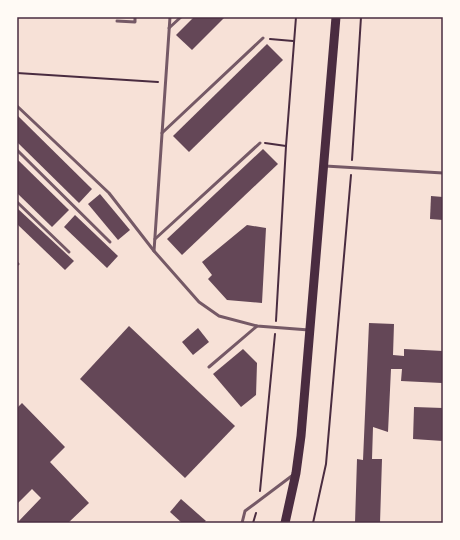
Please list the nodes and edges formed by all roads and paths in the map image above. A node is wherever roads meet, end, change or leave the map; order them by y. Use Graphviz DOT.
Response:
graph roads {
  1 [pos="135,17"];
  2 [pos="170,17"];
  3 [pos="181,17"];
  4 [pos="296,17"];
  5 [pos="336,17"];
  6 [pos="361,17"];
  7 [pos="117,20"];
  8 [pos="169,28"];
  9 [pos="263,38"];
  10 [pos="294,41"];
  11 [pos="17,73"];
  12 [pos="165,83"];
  13 [pos="17,106"];
  14 [pos="162,133"];
  15 [pos="260,142"];
  16 [pos="286,146"];
  17 [pos="17,150"];
  18 [pos="325,166"];
  19 [pos="352,168"];
  20 [pos="443,173"];
  21 [pos="17,202"];
  22 [pos="154,239"];
  23 [pos="110,242"];
  24 [pos="154,251"];
  25 [pos="69,252"];
  26 [pos="257,326"];
  27 [pos="276,328"];
  28 [pos="311,330"];
  29 [pos="209,367"];
  30 [pos="296,473"];
  31 [pos="259,501"];
  32 [pos="242,523"];
  33 [pos="253,523"];
  34 [pos="285,523"];
  35 [pos="313,523"];
  1 -- 7 [label="lane"];
  2 -- 8 [label="lane"];
  3 -- 8 [label="lane"];
  4 -- 10 [label="path"];
  5 -- 18 [label="main road"];
  6 -- 19 [label="path"];
  8 -- 12 [label="lane"];
  9 -- 10 [label="path"];
  9 -- 14 [label="lane"];
  10 -- 16 [label="path"];
  11 -- 12 [label="path"];
  12 -- 14 [label="lane"];
  13 -- 24 [label="lane"];
  14 -- 22 [label="lane"];
  15 -- 16 [label="path"];
  15 -- 22 [label="lane"];
  16 -- 27 [label="path"];
  17 -- 23 [label="lane"];
  18 -- 19 [label="lane"];
  18 -- 28 [label="main road"];
  19 -- 20 [label="lane"];
  19 -- 35 [label="path"];
  21 -- 25 [label="lane"];
  22 -- 24 [label="lane"];
  24 -- 26 [label="lane"];
  26 -- 27 [label="lane"];
  26 -- 29 [label="lane"];
  27 -- 28 [label="lane"];
  27 -- 31 [label="path"];
  28 -- 30 [label="main road"];
  30 -- 31 [label="lane"];
  30 -- 34 [label="main road"];
  31 -- 32 [label="lane"];
  31 -- 33 [label="path"];
}
